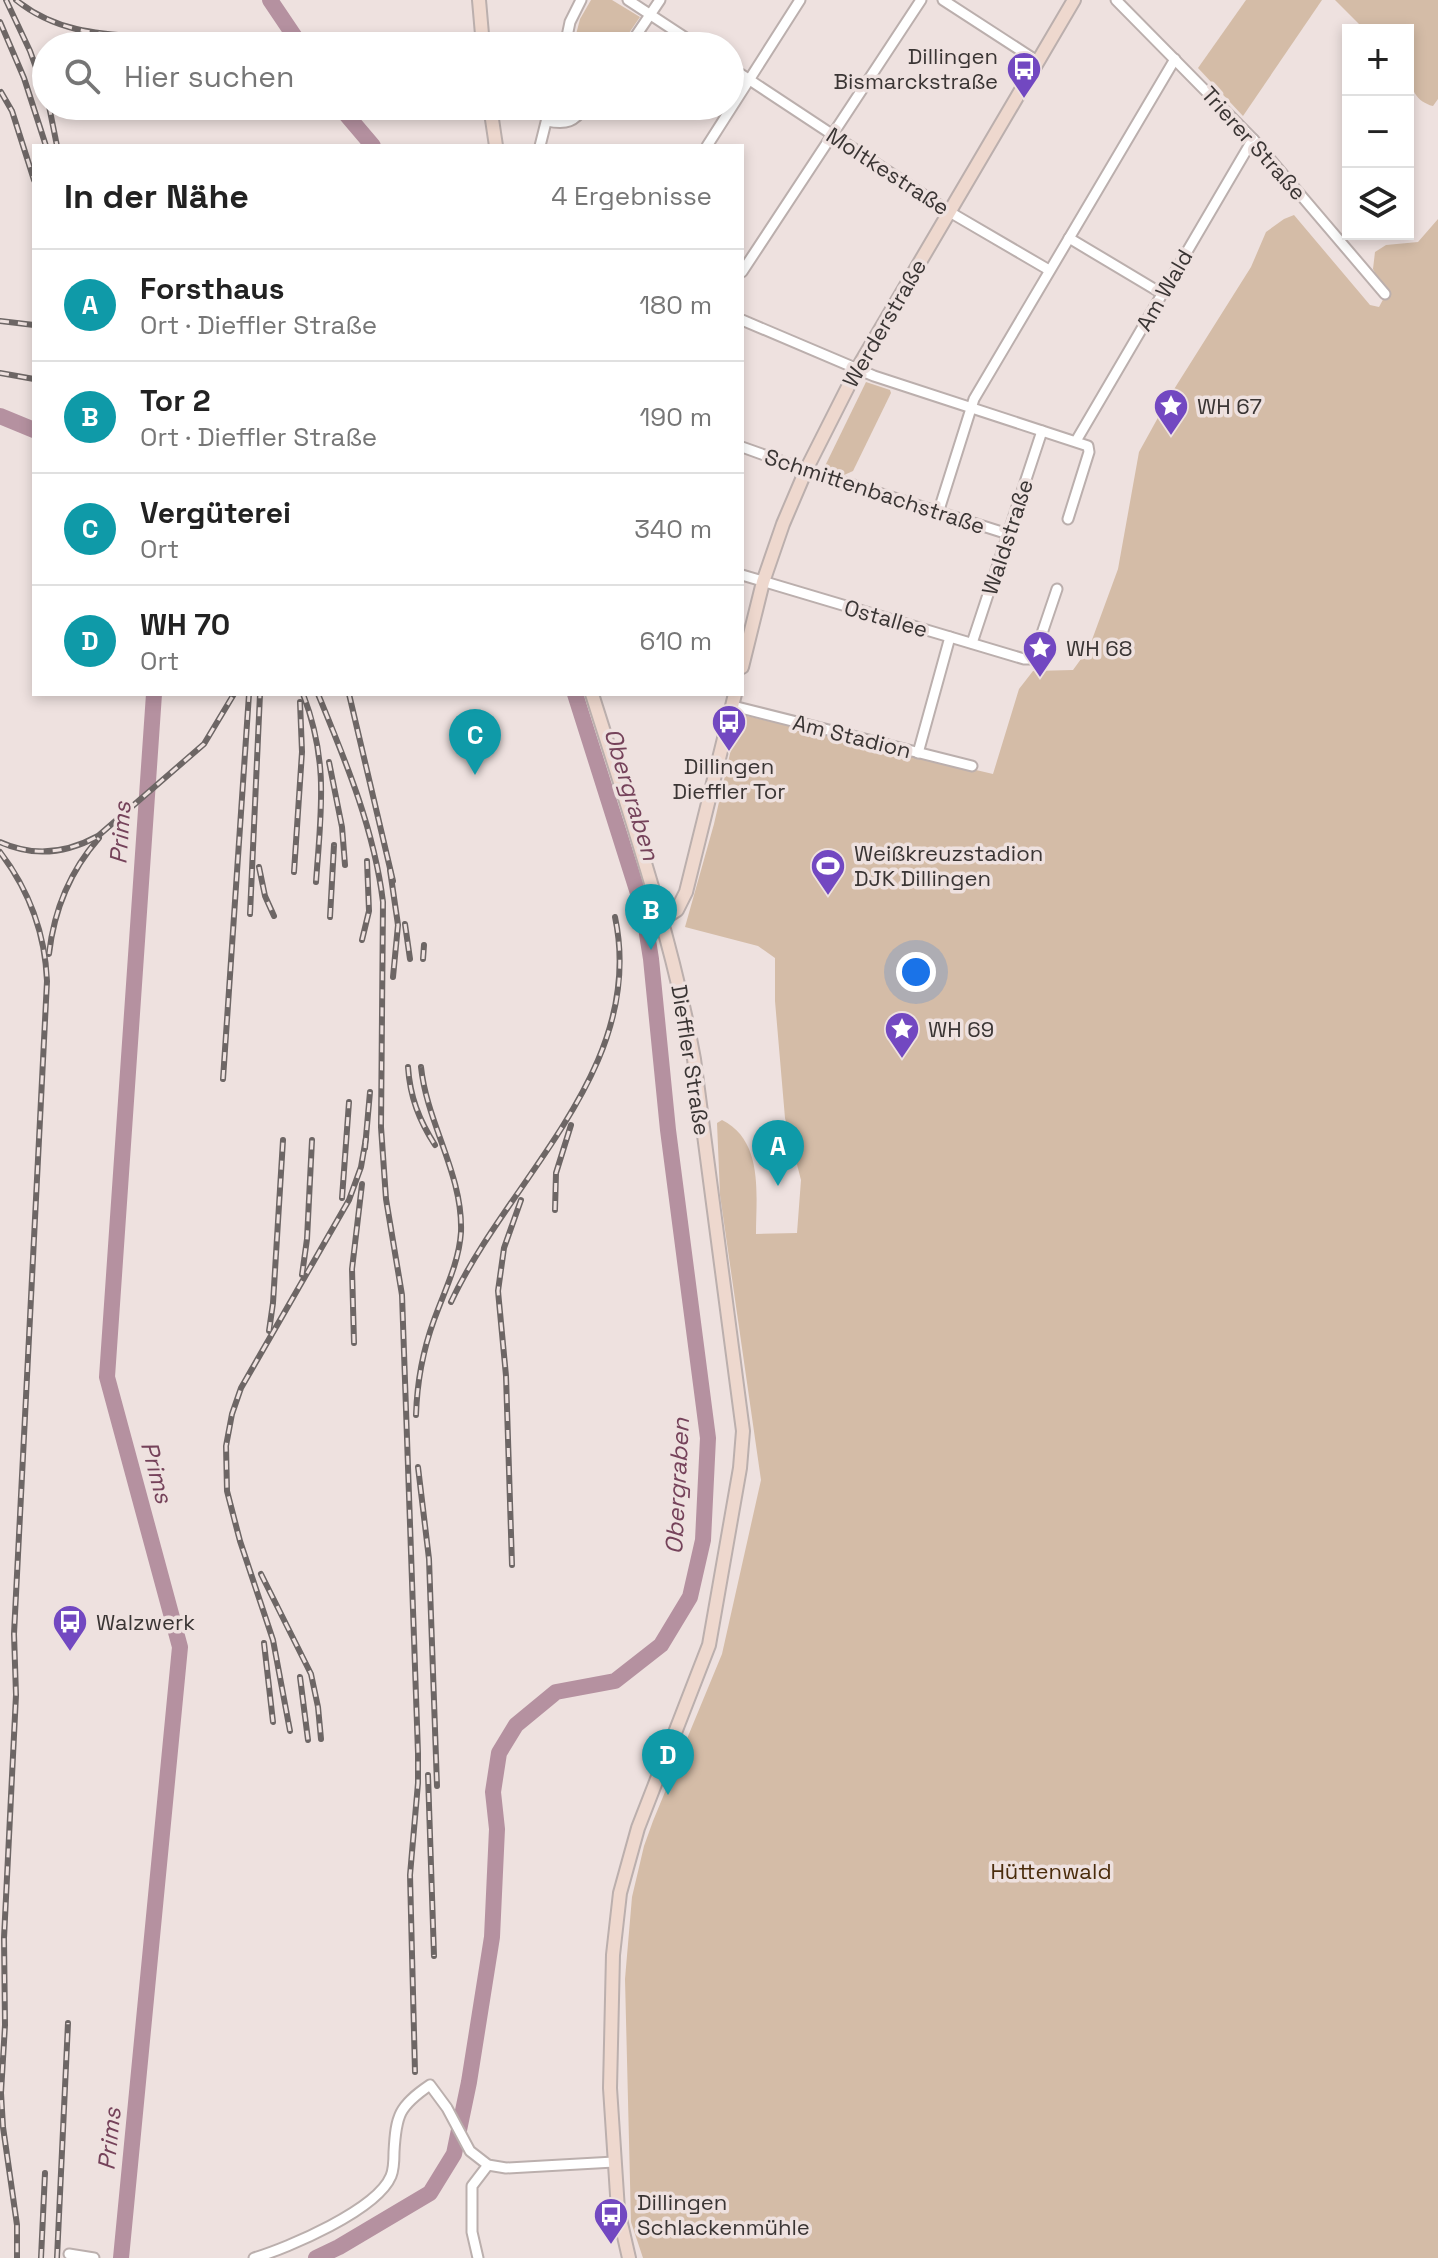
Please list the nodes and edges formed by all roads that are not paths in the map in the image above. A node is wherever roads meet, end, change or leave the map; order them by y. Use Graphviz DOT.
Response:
graph roads {
  1 [pos="479,0"];
  2 [pos="581,0"];
  3 [pos="628,0"];
  4 [pos="660,0"];
  5 [pos="800,0"];
  6 [pos="921,0"];
  7 [pos="943,0"];
  8 [pos="1074,0"];
  9 [pos="1116,0"];
  10 [pos="651,14"];
  11 [pos="482,32"];
  12 [pos="568,32"];
  13 [pos="639,32"];
  14 [pos="677,32"];
  15 [pos="1175,59"];
  16 [pos="1037,61"];
  17 [pos="744,76"];
  18 [pos="748,79"];
  19 [pos="744,86"];
  20 [pos="492,120"];
  21 [pos="573,120"];
  22 [pos="723,120"];
  23 [pos="547,121"];
  24 [pos="832,134"];
  25 [pos="1253,139"];
  26 [pos="496,144"];
  27 [pos="541,144"];
  28 [pos="708,144"];
  29 [pos="948,211"];
  30 [pos="1069,238"];
  31 [pos="744,269"];
  32 [pos="1049,270"];
  33 [pos="1161,293"];
  34 [pos="1385,294"];
  35 [pos="744,321"];
  36 [pos="857,369"];
  37 [pos="970,407"];
  38 [pos="1042,431"];
  39 [pos="1076,441"];
  40 [pos="744,448"];
  41 [pos="806,470"];
  42 [pos="938,513"];
  43 [pos="1068,519"];
  44 [pos="1008,534"];
  45 [pos="744,576"];
  46 [pos="763,582"];
  47 [pos="1057,589"];
  48 [pos="950,637"];
  49 [pos="972,643"];
  50 [pos="744,659"];
  51 [pos="593,696"];
  52 [pos="734,700"];
  53 [pos="918,753"];
  54 [pos="972,766"];
  55 [pos="687,883"];
  56 [pos="659,903"];
  57 [pos="663,919"];
  58 [pos="614,2162"];
  59 [pos="488,2165"];
  60 [pos="69,2254"];
  61 [pos="94,2258"];
  62 [pos="254,2258"];
  63 [pos="478,2258"];
  64 [pos="629,2258"];
  1 -- 11 [label="main road"];
  2 -- 12 [label="street"];
  3 -- 10 [label="street"];
  4 -- 10 [label="street"];
  5 -- 18 [label="street"];
  6 -- 24 [label="street"];
  7 -- 16 [label="street"];
  8 -- 16 [label="main road, Werderstraße"];
  9 -- 15 [label="street, Trierer Straße"];
  10 -- 13 [label="street"];
  10 -- 14 [label="street"];
  15 -- 25 [label="street, Trierer Straße"];
  15 -- 30 [label="street"];
  16 -- 29 [label="main road, Werderstraße"];
  17 -- 18 [label="street, Moltkestraße"];
  18 -- 19 [label="street"];
  18 -- 24 [label="street, Moltkestraße"];
  20 -- 26 [label="main road"];
  21 -- 23 [label="street"];
  22 -- 28 [label="street"];
  23 -- 27 [label="street"];
  24 -- 29 [label="street, Moltkestraße"];
  24 -- 31 [label="street"];
  25 -- 33 [label="street, Am Wald"];
  25 -- 34 [label="street, Trierer Straße"];
  29 -- 32 [label="street, Moltkestraße"];
  29 -- 36 [label="main road, Werderstraße"];
  30 -- 32 [label="street"];
  30 -- 33 [label="street"];
  32 -- 37 [label="street"];
  33 -- 39 [label="street, Am Wald"];
  35 -- 36 [label="street"];
  36 -- 37 [label="street"];
  36 -- 41 [label="main road, Werderstraße"];
  37 -- 38 [label="street"];
  37 -- 42 [label="street"];
  38 -- 39 [label="street"];
  38 -- 44 [label="street, Waldstraße"];
  39 -- 43 [label="street"];
  40 -- 41 [label="street, Schmittenbachstraße"];
  41 -- 42 [label="street, Schmittenbachstraße"];
  41 -- 46 [label="main road, Werderstraße"];
  42 -- 44 [label="street, Schmittenbachstraße"];
  44 -- 49 [label="street, Waldstraße"];
  45 -- 46 [label="street, Ostallee"];
  46 -- 48 [label="street, Ostallee"];
  46 -- 50 [label="main road, Werderstraße"];
  47 -- 49 [label="street, Ostallee"];
  48 -- 49 [label="street, Ostallee"];
  48 -- 53 [label="street"];
  51 -- 56 [label="main road, Dieffler Straße"];
  52 -- 53 [label="street, Am Stadion"];
  52 -- 55 [label="main road"];
  53 -- 54 [label="street, Am Stadion"];
  55 -- 56 [label="main road"];
  55 -- 57 [label="main road"];
  56 -- 57 [label="main road, Dieffler Straße"];
  57 -- 58 [label="main road, Dieffler Straße"];
  58 -- 59 [label="street"];
  58 -- 64 [label="main road, Dieffler Straße"];
  59 -- 62 [label="street"];
  59 -- 63 [label="street"];
  60 -- 61 [label="street"];
}
